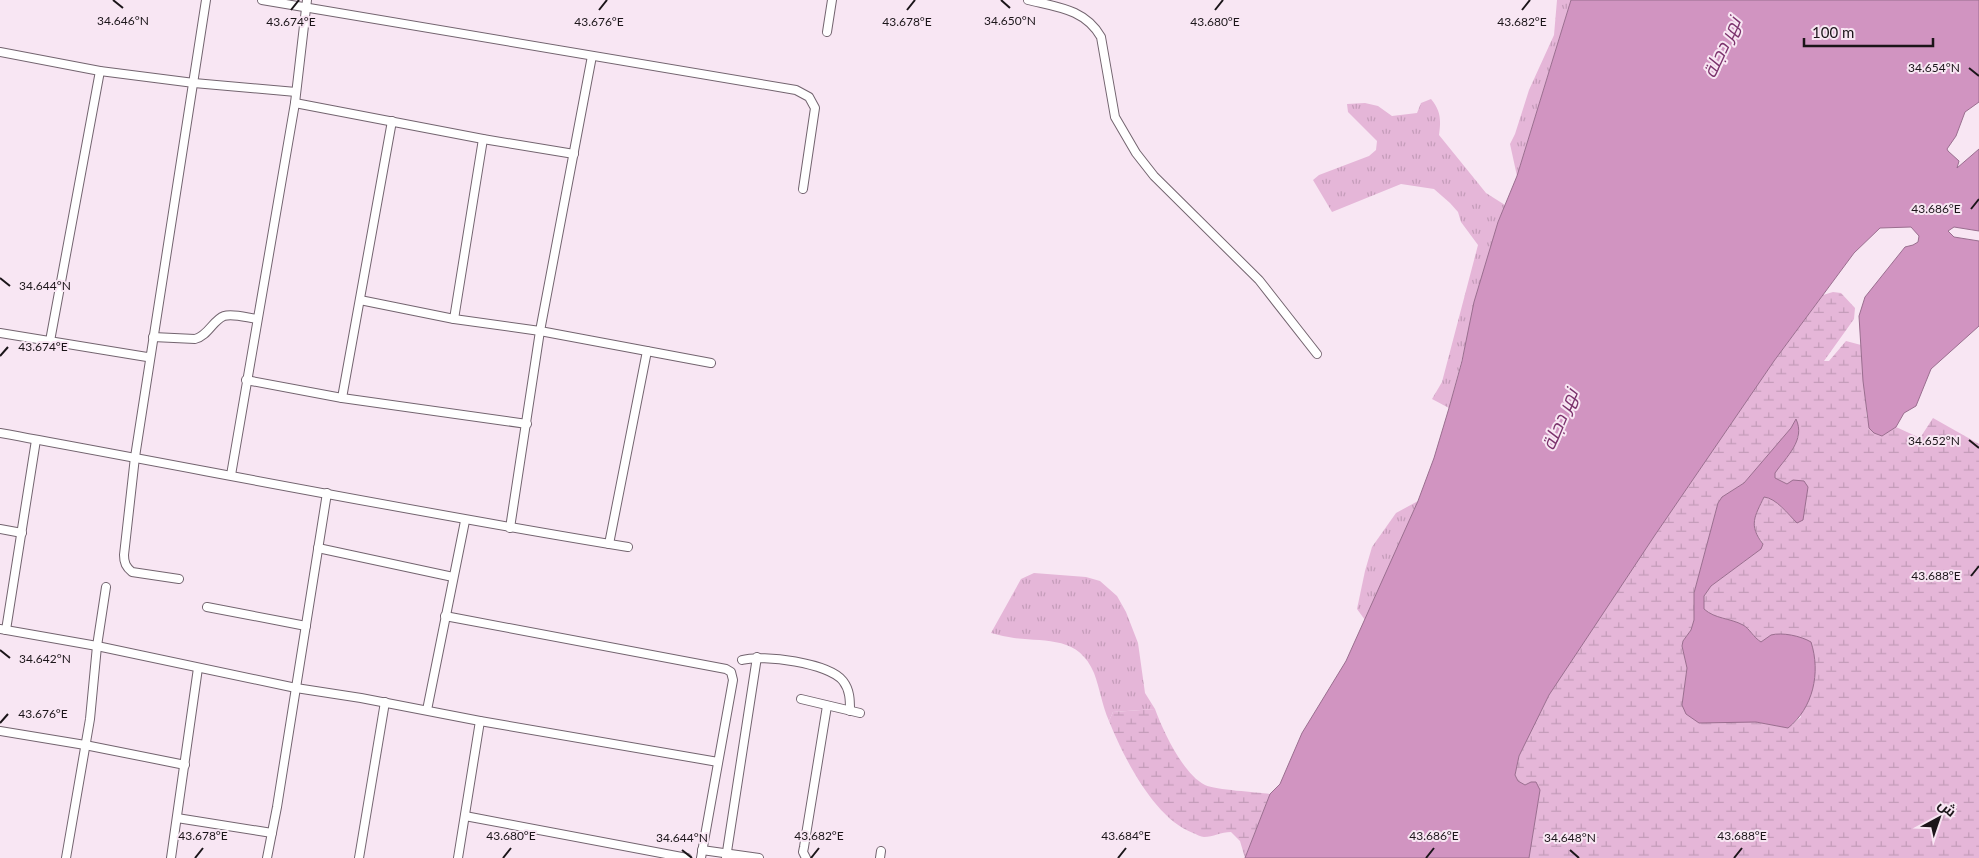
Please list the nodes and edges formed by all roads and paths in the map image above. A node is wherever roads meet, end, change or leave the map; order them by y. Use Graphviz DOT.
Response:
graph roads {
  1 [pos="206,0"];
  2 [pos="262,0"];
  3 [pos="832,0"];
  4 [pos="1028,0"];
  5 [pos="306,4"];
  6 [pos="827,32"];
  7 [pos="0,52"];
  8 [pos="592,56"];
  9 [pos="100,71"];
  10 [pos="194,83"];
  11 [pos="296,92"];
  12 [pos="295,103"];
  13 [pos="392,121"];
  14 [pos="483,139"];
  15 [pos="574,154"];
  16 [pos="803,189"];
  17 [pos="360,300"];
  18 [pos="257,319"];
  19 [pos="454,319"];
  20 [pos="540,331"];
  21 [pos="0,333"];
  22 [pos="153,337"];
  23 [pos="50,341"];
  24 [pos="648,351"];
  25 [pos="1317,354"];
  26 [pos="150,356"];
  27 [pos="711,363"];
  28 [pos="246,380"];
  29 [pos="342,398"];
  30 [pos="527,424"];
  31 [pos="0,434"];
  32 [pos="36,440"];
  33 [pos="135,457"];
  34 [pos="231,475"];
  35 [pos="327,493"];
  36 [pos="465,520"];
  37 [pos="510,528"];
  38 [pos="0,529"];
  39 [pos="22,533"];
  40 [pos="609,544"];
  41 [pos="628,547"];
  42 [pos="318,548"];
  43 [pos="453,577"];
  44 [pos="179,578"];
  45 [pos="106,587"];
  46 [pos="206,607"];
  47 [pos="445,616"];
  48 [pos="306,626"];
  49 [pos="3,629"];
  50 [pos="97,646"];
  51 [pos="757,657"];
  52 [pos="742,660"];
  53 [pos="198,668"];
  54 [pos="296,688"];
  55 [pos="801,699"];
  56 [pos="384,702"];
  57 [pos="827,706"];
  58 [pos="426,710"];
  59 [pos="850,711"];
  60 [pos="860,713"];
  61 [pos="480,721"];
  62 [pos="0,731"];
  63 [pos="85,745"];
  64 [pos="718,762"];
  65 [pos="185,766"];
  66 [pos="465,816"];
  67 [pos="177,818"];
  68 [pos="272,833"];
  69 [pos="702,854"];
  70 [pos="726,856"];
  71 [pos="66,858"];
  72 [pos="171,858"];
  73 [pos="267,858"];
  74 [pos="359,858"];
  75 [pos="458,858"];
  76 [pos="687,858"];
  77 [pos="759,858"];
  78 [pos="806,858"];
  1 -- 10 [label="street"];
  2 -- 5 [label="street"];
  3 -- 6 [label="street"];
  4 -- 25 [label="street"];
  5 -- 8 [label="street"];
  5 -- 11 [label="street"];
  7 -- 9 [label="street"];
  8 -- 15 [label="street"];
  8 -- 16 [label="street"];
  9 -- 10 [label="street"];
  9 -- 23 [label="street"];
  10 -- 11 [label="street"];
  10 -- 22 [label="street"];
  11 -- 12 [label="street"];
  12 -- 13 [label="street"];
  12 -- 18 [label="street"];
  13 -- 14 [label="street"];
  13 -- 17 [label="street"];
  14 -- 15 [label="street"];
  14 -- 19 [label="street"];
  15 -- 20 [label="street"];
  17 -- 19 [label="street"];
  17 -- 29 [label="street"];
  18 -- 22 [label="street"];
  18 -- 28 [label="street"];
  19 -- 20 [label="street"];
  20 -- 24 [label="street"];
  20 -- 30 [label="street"];
  21 -- 23 [label="street"];
  22 -- 26 [label="street"];
  23 -- 26 [label="street"];
  24 -- 27 [label="street"];
  24 -- 40 [label="street"];
  26 -- 33 [label="street"];
  28 -- 29 [label="street"];
  28 -- 34 [label="street"];
  29 -- 30 [label="street"];
  30 -- 37 [label="street"];
  31 -- 32 [label="street"];
  32 -- 33 [label="street"];
  32 -- 39 [label="street"];
  33 -- 34 [label="street"];
  33 -- 44 [label="street"];
  34 -- 35 [label="street"];
  35 -- 36 [label="street"];
  35 -- 42 [label="street"];
  36 -- 37 [label="street"];
  36 -- 43 [label="street"];
  37 -- 40 [label="street"];
  38 -- 39 [label="street"];
  39 -- 49 [label="street"];
  40 -- 41 [label="street"];
  42 -- 43 [label="street"];
  42 -- 48 [label="street"];
  43 -- 47 [label="street"];
  45 -- 50 [label="street"];
  46 -- 48 [label="street"];
  47 -- 58 [label="street"];
  47 -- 64 [label="street"];
  48 -- 54 [label="street"];
  49 -- 50 [label="street"];
  50 -- 53 [label="street"];
  50 -- 63 [label="street"];
  51 -- 52 [label="street"];
  51 -- 59 [label="street"];
  51 -- 70 [label="street"];
  53 -- 54 [label="street"];
  53 -- 65 [label="street"];
  54 -- 56 [label="street"];
  54 -- 68 [label="street"];
  55 -- 57 [label="street"];
  56 -- 58 [label="street"];
  56 -- 74 [label="street"];
  57 -- 59 [label="street"];
  57 -- 78 [label="street"];
  58 -- 61 [label="street"];
  59 -- 60 [label="street"];
  61 -- 64 [label="street"];
  61 -- 66 [label="street"];
  62 -- 63 [label="street"];
  63 -- 65 [label="street"];
  63 -- 71 [label="street"];
  64 -- 69 [label="street"];
  65 -- 67 [label="street"];
  66 -- 75 [label="street"];
  66 -- 76 [label="street"];
  67 -- 68 [label="street"];
  67 -- 72 [label="street"];
  68 -- 73 [label="street"];
  69 -- 70 [label="street"];
  70 -- 77 [label="street"];
}
